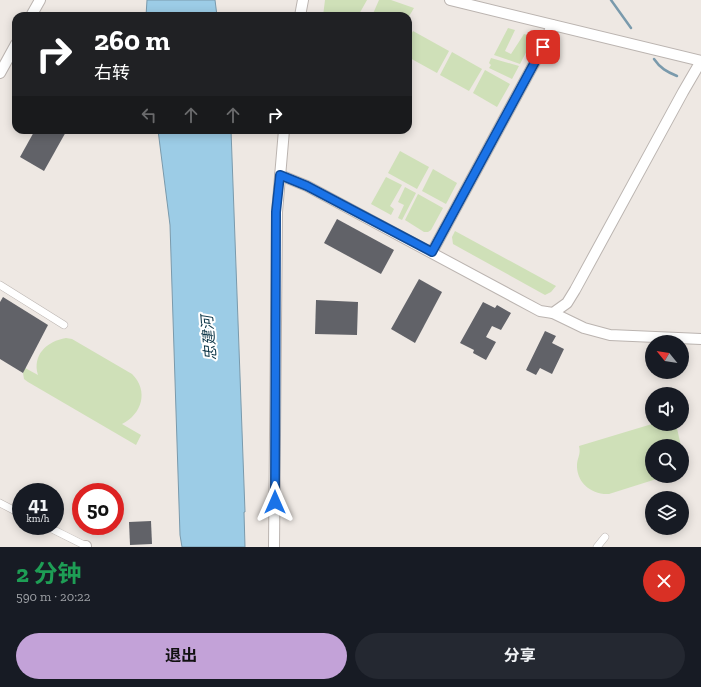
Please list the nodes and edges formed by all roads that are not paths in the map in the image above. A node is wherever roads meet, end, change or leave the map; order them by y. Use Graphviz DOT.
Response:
graph roads {
  1 [pos="40,0"];
  2 [pos="303,0"];
  3 [pos="450,0"];
  4 [pos="33,12"];
  5 [pos="301,12"];
  6 [pos="552,25"];
  7 [pos="12,51"];
  8 [pos="701,61"];
  9 [pos="0,73"];
  10 [pos="284,134"];
  11 [pos="280,175"];
  12 [pos="432,252"];
  13 [pos="0,285"];
  14 [pos="553,313"];
  15 [pos="64,325"];
  16 [pos="701,339"];
  17 [pos="0,503"];
  18 [pos="12,509"];
  19 [pos="63,535"];
  20 [pos="606,537"];
  21 [pos="85,547"];
  22 [pos="274,547"];
  23 [pos="597,547"];
  1 -- 4 [label="street"];
  2 -- 5 [label="street"];
  3 -- 6 [label="street"];
  6 -- 8 [label="street"];
  6 -- 12 [label="street"];
  7 -- 9 [label="street"];
  8 -- 14 [label="street"];
  10 -- 11 [label="street"];
  11 -- 12 [label="street"];
  11 -- 22 [label="street"];
  12 -- 14 [label="street"];
  13 -- 15 [label="street"];
  14 -- 16 [label="street"];
  17 -- 18 [label="street"];
  19 -- 21 [label="street"];
  20 -- 23 [label="street"];
}
